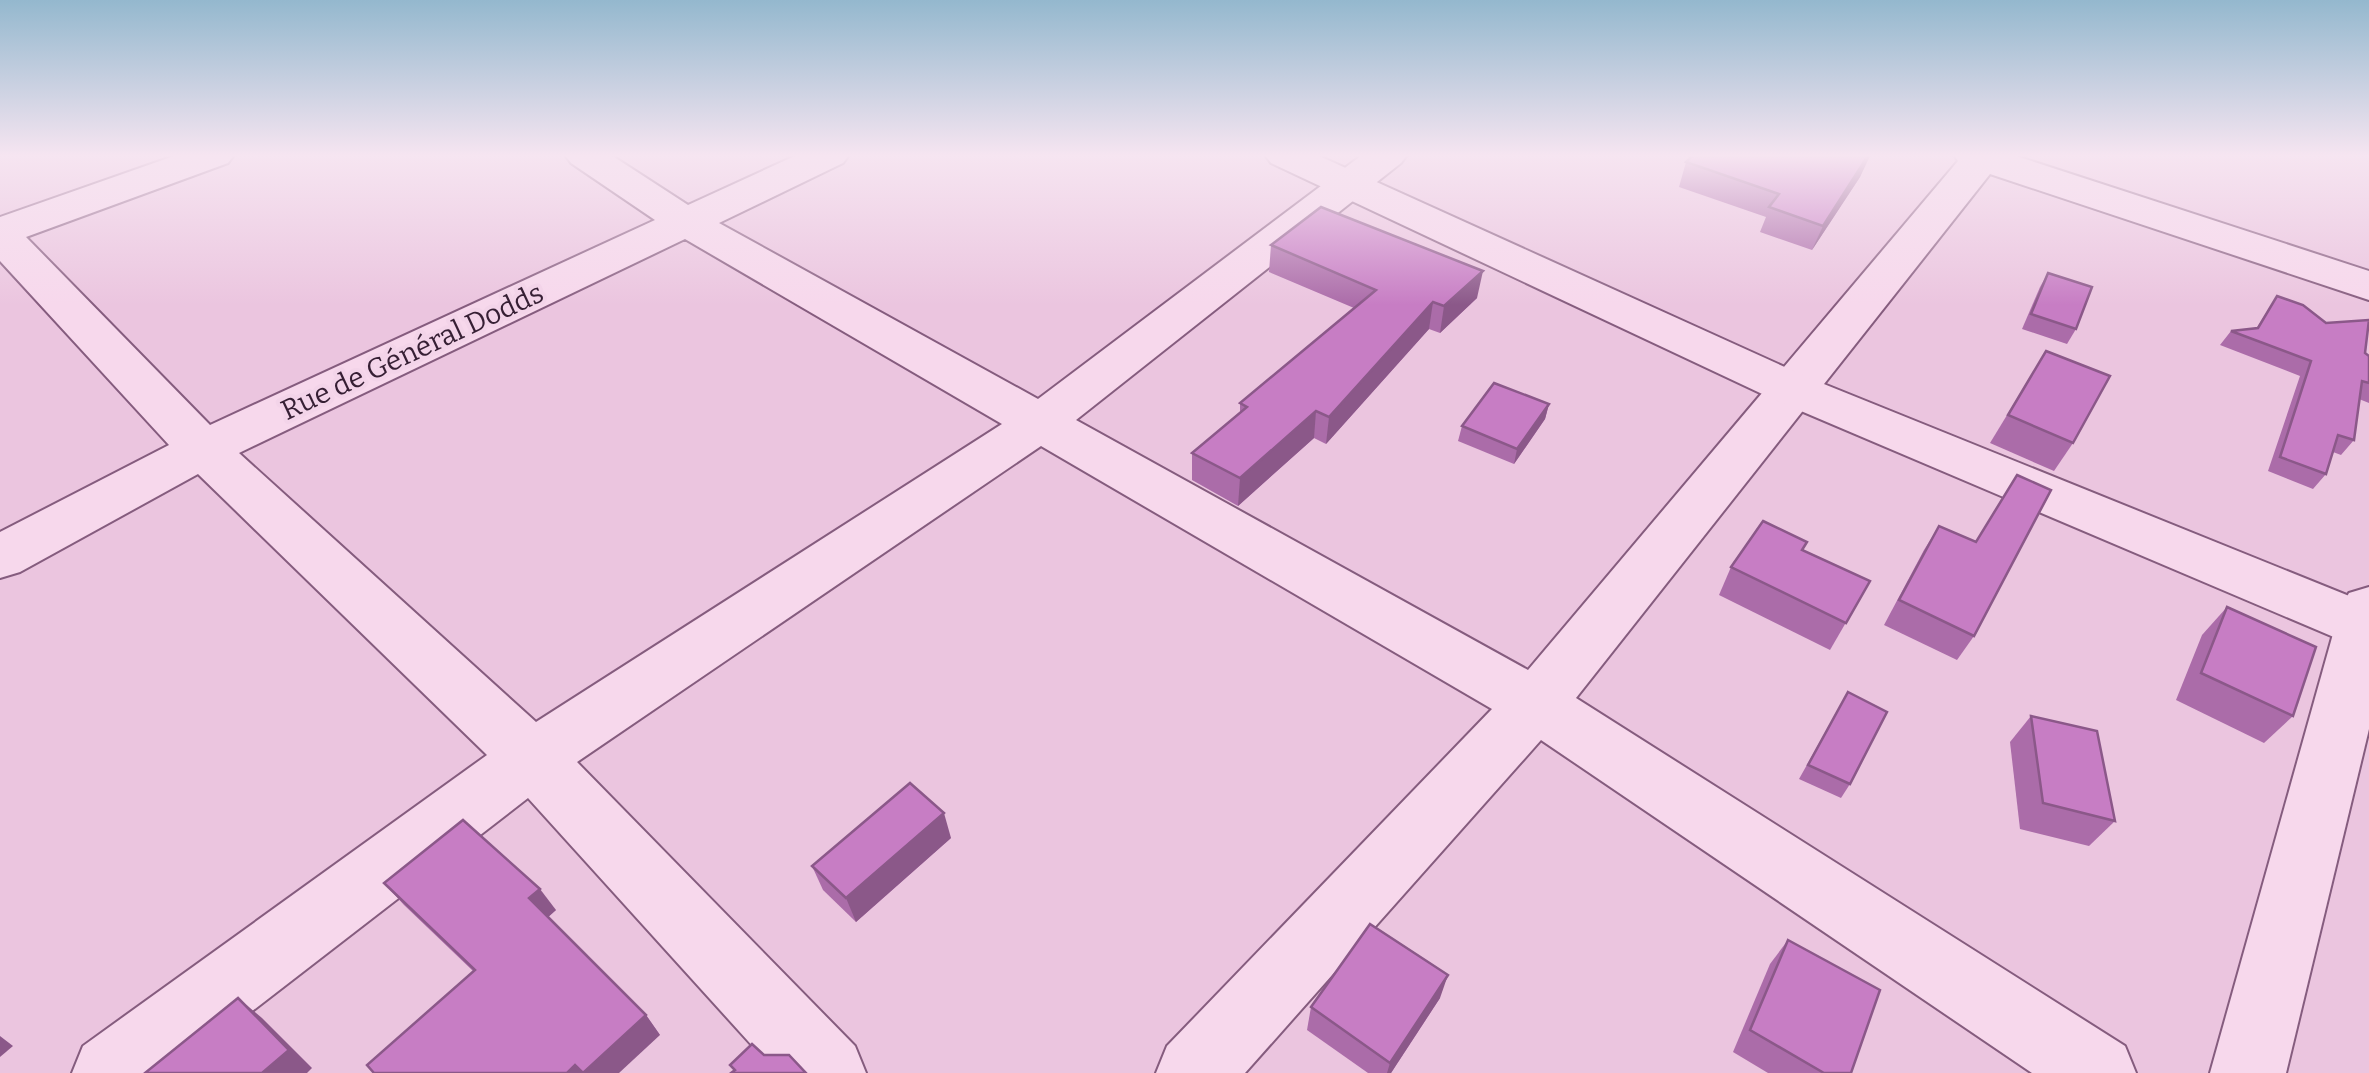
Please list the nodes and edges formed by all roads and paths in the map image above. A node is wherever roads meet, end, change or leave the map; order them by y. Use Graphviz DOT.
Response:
graph roads {
  1 [pos="77,205"];
  2 [pos="661,205"];
  3 [pos="722,205"];
  4 [pos="1320,205"];
  5 [pos="1439,205"];
  6 [pos="1940,205"];
  7 [pos="2129,205"];
  8 [pos="686,222"];
  9 [pos="0,234"];
  10 [pos="2369,286"];
  11 [pos="1792,388"];
  12 [pos="1040,423"];
  13 [pos="204,449"];
  14 [pos="0,558"];
  15 [pos="2367,621"];
  16 [pos="1536,704"];
  17 [pos="532,758"];
  18 [pos="110,1073"];
  19 [pos="828,1073"];
  20 [pos="1194,1073"];
  21 [pos="2098,1073"];
  22 [pos="2248,1073"];
  1 -- 9 [label="street"];
  2 -- 8 [label="street"];
  3 -- 8 [label="street, Rue de Général Dodds"];
  4 -- 12 [label="street"];
  5 -- 11 [label="street"];
  6 -- 11 [label="street"];
  7 -- 10 [label="street"];
  8 -- 12 [label="street"];
  8 -- 13 [label="street, Rue de Général Dodds"];
  9 -- 13 [label="street"];
  11 -- 15 [label="street"];
  11 -- 16 [label="street"];
  12 -- 16 [label="street"];
  12 -- 17 [label="street"];
  13 -- 14 [label="street, Rue de Général Dodds"];
  13 -- 17 [label="street"];
  15 -- 22 [label="street"];
  16 -- 20 [label="street"];
  16 -- 21 [label="street"];
  17 -- 18 [label="street"];
  17 -- 19 [label="street"];
}
